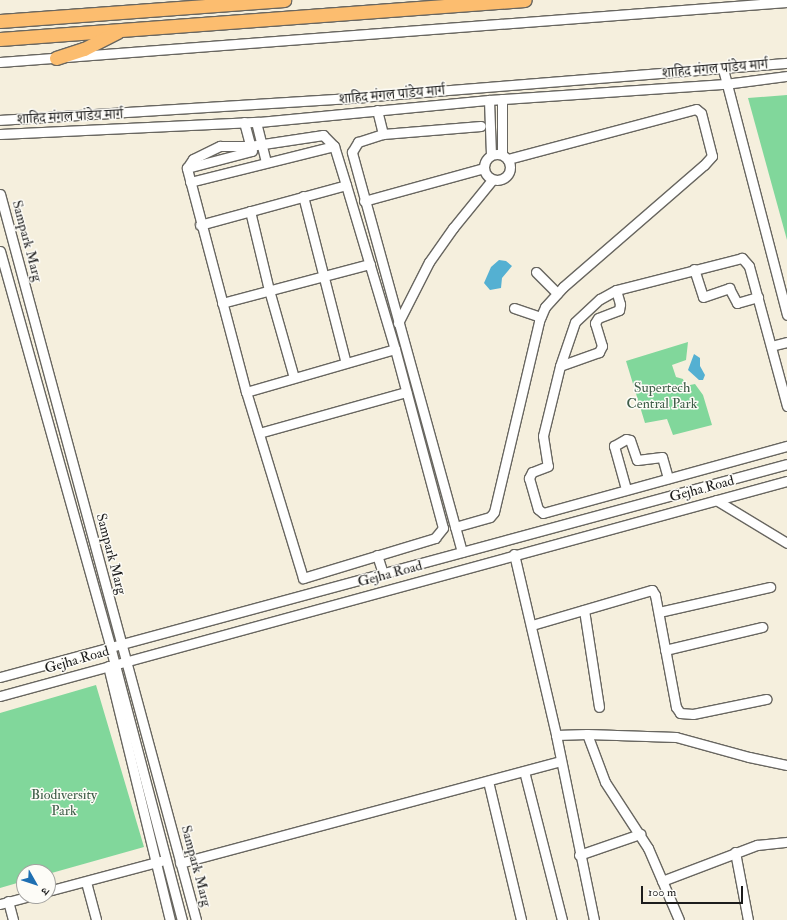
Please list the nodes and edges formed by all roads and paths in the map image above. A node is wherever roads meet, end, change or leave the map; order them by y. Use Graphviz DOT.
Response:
graph roads {
  1 [pos="284,0"];
  2 [pos="524,0"];
  3 [pos="787,2"];
  4 [pos="0,21"];
  5 [pos="121,30"];
  6 [pos="0,40"];
  7 [pos="56,58"];
  8 [pos="0,62"];
  9 [pos="787,63"];
  10 [pos="723,69"];
  11 [pos="787,76"];
  12 [pos="725,84"];
  13 [pos="502,99"];
  14 [pos="489,100"];
  15 [pos="377,110"];
  16 [pos="0,120"];
  17 [pos="244,122"];
  18 [pos="256,122"];
  19 [pos="485,128"];
  20 [pos="501,128"];
  21 [pos="0,134"];
  22 [pos="383,134"];
  23 [pos="261,143"];
  24 [pos="334,146"];
  25 [pos="251,148"];
  26 [pos="491,155"];
  27 [pos="505,157"];
  28 [pos="266,162"];
  29 [pos="255,164"];
  30 [pos="484,168"];
  31 [pos="492,180"];
  32 [pos="190,182"];
  33 [pos="346,185"];
  34 [pos="0,194"];
  35 [pos="303,196"];
  36 [pos="364,201"];
  37 [pos="250,211"];
  38 [pos="200,225"];
  39 [pos="0,251"];
  40 [pos="370,264"];
  41 [pos="694,269"];
  42 [pos="536,272"];
  43 [pos="323,277"];
  44 [pos="268,290"];
  45 [pos="616,290"];
  46 [pos="557,293"];
  47 [pos="758,297"];
  48 [pos="222,303"];
  49 [pos="514,308"];
  50 [pos="787,315"];
  51 [pos="540,317"];
  52 [pos="398,323"];
  53 [pos="787,342"];
  54 [pos="771,346"];
  55 [pos="395,349"];
  56 [pos="346,363"];
  57 [pos="560,366"];
  58 [pos="294,378"];
  59 [pos="246,392"];
  60 [pos="406,392"];
  61 [pos="787,406"];
  62 [pos="259,433"];
  63 [pos="787,446"];
  64 [pos="787,464"];
  65 [pos="702,468"];
  66 [pos="668,478"];
  67 [pos="787,481"];
  68 [pos="708,485"];
  69 [pos="626,489"];
  70 [pos="716,500"];
  71 [pos="456,527"];
  72 [pos="787,543"];
  73 [pos="462,552"];
  74 [pos="514,554"];
  75 [pos="377,555"];
  76 [pos="363,560"];
  77 [pos="383,573"];
  78 [pos="369,576"];
  79 [pos="770,587"];
  80 [pos="584,610"];
  81 [pos="658,612"];
  82 [pos="532,625"];
  83 [pos="762,627"];
  84 [pos="121,643"];
  85 [pos="110,646"];
  86 [pos="666,650"];
  87 [pos="126,661"];
  88 [pos="112,665"];
  89 [pos="0,677"];
  90 [pos="0,696"];
  91 [pos="766,699"];
  92 [pos="599,707"];
  93 [pos="587,734"];
  94 [pos="556,735"];
  95 [pos="560,761"];
  96 [pos="787,765"];
  97 [pos="524,771"];
  98 [pos="488,781"];
  99 [pos="640,834"];
  100 [pos="787,842"];
  101 [pos="735,852"];
  102 [pos="579,855"];
  103 [pos="166,859"];
  104 [pos="156,862"];
  105 [pos="180,863"];
  106 [pos="662,881"];
  107 [pos="86,882"];
  108 [pos="56,890"];
  109 [pos="16,900"];
  110 [pos="4,903"];
  111 [pos="13,920"];
  112 [pos="96,920"];
  113 [pos="170,920"];
  114 [pos="182,920"];
  115 [pos="196,920"];
  116 [pos="521,920"];
  117 [pos="562,920"];
  118 [pos="594,920"];
  119 [pos="678,920"];
  120 [pos="748,920"];
  1 -- 4 [label="highway"];
  2 -- 5 [label="highway"];
  3 -- 7 [label="street"];
  5 -- 6 [label="highway"];
  5 -- 7 [label="highway"];
  7 -- 8 [label="street"];
  9 -- 10 [label="street"];
  10 -- 12 [label="street"];
  10 -- 16 [label="street"];
  11 -- 12 [label="street, शाहिद मंगल पांडेय मार्ग"];
  12 -- 13 [label="street, शाहिद मंगल पांडेय मार्ग"];
  12 -- 50 [label="street"];
  13 -- 14 [label="street, शाहिद मंगल पांडेय मार्ग"];
  13 -- 20 [label="street"];
  14 -- 15 [label="street, शाहिद मंगल पांडेय मार्ग"];
  14 -- 19 [label="street"];
  15 -- 18 [label="street, शाहिद मंगल पांडेय मार्ग"];
  15 -- 22 [label="street"];
  17 -- 18 [label="street, शाहिद मंगल पांडेय मार्ग"];
  17 -- 21 [label="street, शाहिद मंगल पांडेय मार्ग"];
  17 -- 25 [label="street"];
  18 -- 23 [label="street"];
  19 -- 20 [label="street"];
  19 -- 22 [label="street"];
  19 -- 26 [label="street"];
  20 -- 27 [label="street"];
  22 -- 36 [label="street"];
  23 -- 24 [label="street"];
  23 -- 25 [label="street"];
  23 -- 28 [label="street"];
  24 -- 28 [label="street"];
  24 -- 33 [label="street"];
  25 -- 29 [label="street"];
  25 -- 32 [label="street"];
  26 -- 27 [label="street"];
  26 -- 30 [label="street"];
  27 -- 31 [label="street"];
  27 -- 46 [label="street"];
  28 -- 29 [label="street"];
  29 -- 32 [label="street"];
  30 -- 31 [label="street"];
  30 -- 36 [label="street"];
  31 -- 52 [label="street"];
  32 -- 38 [label="street"];
  33 -- 35 [label="street"];
  33 -- 40 [label="street"];
  34 -- 84 [label="street, Sampark Marg"];
  35 -- 37 [label="street"];
  35 -- 43 [label="street"];
  36 -- 52 [label="street"];
  37 -- 38 [label="street"];
  37 -- 44 [label="street"];
  38 -- 48 [label="street"];
  39 -- 85 [label="street, Sampark Marg"];
  40 -- 43 [label="street"];
  40 -- 55 [label="street"];
  41 -- 45 [label="street"];
  41 -- 47 [label="street"];
  41 -- 47 [label="street"];
  42 -- 46 [label="street"];
  43 -- 44 [label="street"];
  43 -- 56 [label="street"];
  44 -- 48 [label="street"];
  44 -- 58 [label="street"];
  45 -- 57 [label="street"];
  45 -- 57 [label="street"];
  46 -- 51 [label="street"];
  47 -- 54 [label="street"];
  48 -- 59 [label="street"];
  49 -- 51 [label="street"];
  51 -- 71 [label="street"];
  52 -- 71 [label="street"];
  53 -- 54 [label="street"];
  54 -- 61 [label="street"];
  55 -- 56 [label="street"];
  55 -- 60 [label="street"];
  56 -- 58 [label="street"];
  57 -- 69 [label="street"];
  58 -- 59 [label="street"];
  59 -- 62 [label="street"];
  60 -- 62 [label="street"];
  60 -- 75 [label="street"];
  62 -- 76 [label="street"];
  63 -- 65 [label="street"];
  64 -- 68 [label="street, Gejha Road"];
  65 -- 66 [label="street"];
  65 -- 68 [label="street"];
  66 -- 69 [label="street"];
  66 -- 69 [label="street"];
  67 -- 70 [label="street, Gejha Road"];
  68 -- 73 [label="street, Gejha Road"];
  70 -- 72 [label="street"];
  70 -- 74 [label="street, Gejha Road"];
  71 -- 73 [label="street"];
  73 -- 77 [label="street, Gejha Road"];
  74 -- 82 [label="street"];
  74 -- 87 [label="street, Gejha Road"];
  75 -- 76 [label="street"];
  75 -- 77 [label="street"];
  76 -- 78 [label="street"];
  77 -- 78 [label="street, Gejha Road"];
  78 -- 84 [label="street, Gejha Road"];
  79 -- 81 [label="street"];
  80 -- 81 [label="street"];
  80 -- 82 [label="street"];
  80 -- 92 [label="street"];
  81 -- 86 [label="street"];
  82 -- 94 [label="street"];
  83 -- 86 [label="street"];
  84 -- 85 [label="street, Gejha Road"];
  84 -- 87 [label="street, Sampark Marg"];
  85 -- 88 [label="street, Sampark Marg"];
  85 -- 89 [label="street, Gejha Road"];
  86 -- 91 [label="street"];
  87 -- 88 [label="street, Gejha Road"];
  87 -- 105 [label="street, Sampark Marg"];
  88 -- 90 [label="street, Gejha Road"];
  88 -- 103 [label="street, Sampark Marg"];
  88 -- 104 [label="street"];
  93 -- 94 [label="street"];
  93 -- 96 [label="street"];
  93 -- 99 [label="street"];
  94 -- 95 [label="street"];
  95 -- 97 [label="street"];
  95 -- 102 [label="street"];
  97 -- 98 [label="street"];
  97 -- 117 [label="street"];
  98 -- 105 [label="street"];
  98 -- 116 [label="street"];
  99 -- 102 [label="street"];
  99 -- 106 [label="street"];
  100 -- 101 [label="street"];
  101 -- 106 [label="street"];
  101 -- 120 [label="street"];
  102 -- 118 [label="street"];
  103 -- 104 [label="street"];
  103 -- 114 [label="street, Sampark Marg"];
  104 -- 107 [label="street"];
  104 -- 113 [label="street"];
  105 -- 115 [label="street, Sampark Marg"];
  106 -- 119 [label="street"];
  107 -- 108 [label="street"];
  107 -- 112 [label="street"];
  109 -- 110 [label="street"];
  110 -- 111 [label="street"];
}
